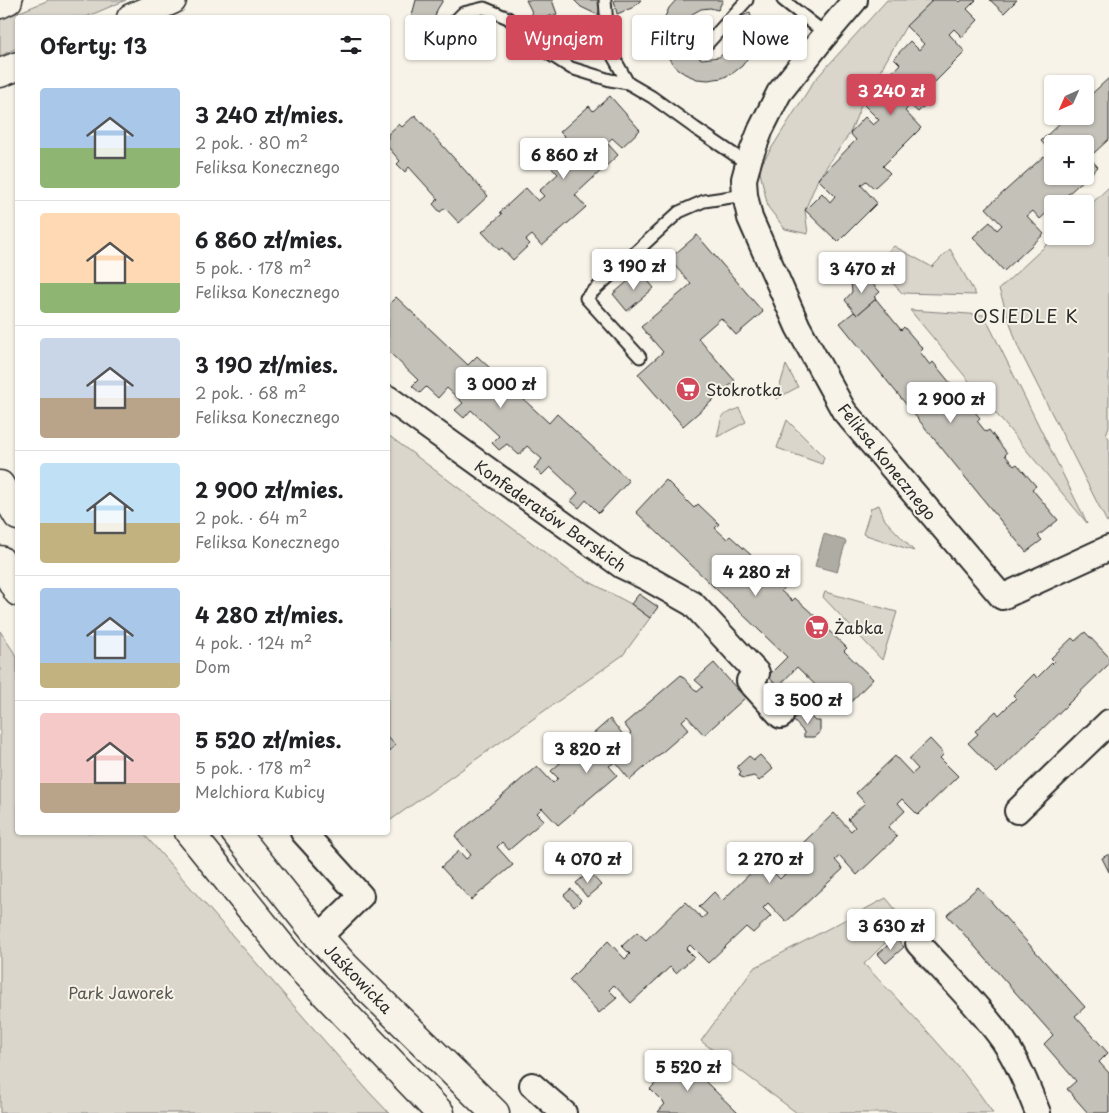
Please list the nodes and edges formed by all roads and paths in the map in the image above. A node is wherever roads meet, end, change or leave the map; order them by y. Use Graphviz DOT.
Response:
graph roads {
  1 [pos="8,0"];
  2 [pos="172,0"];
  3 [pos="605,0"];
  4 [pos="747,0"];
  5 [pos="784,0"];
  6 [pos="855,0"];
  7 [pos="0,4"];
  8 [pos="138,15"];
  9 [pos="461,15"];
  10 [pos="826,34"];
  11 [pos="713,37"];
  12 [pos="15,67"];
  13 [pos="0,73"];
  14 [pos="628,83"];
  15 [pos="748,164"];
  16 [pos="745,195"];
  17 [pos="640,357"];
  18 [pos="390,399"];
  19 [pos="0,485"];
  20 [pos="15,511"];
  21 [pos="1109,548"];
  22 [pos="0,560"];
  23 [pos="15,587"];
  24 [pos="782,716"];
  25 [pos="1109,722"];
  26 [pos="1017,811"];
  27 [pos="191,835"];
  28 [pos="237,835"];
  29 [pos="306,835"];
  30 [pos="319,937"];
  31 [pos="918,943"];
  32 [pos="294,962"];
  33 [pos="532,1085"];
  34 [pos="440,1113"];
  35 [pos="494,1113"];
  36 [pos="564,1113"];
  37 [pos="1038,1113"];
  1 -- 7 [label="street"];
  2 -- 8 [label="street"];
  3 -- 14 [label="lane"];
  4 -- 11 [label="lane"];
  5 -- 10 [label="lane"];
  6 -- 10 [label="street, Feliksa Konecznego"];
  9 -- 14 [label="lane"];
  10 -- 15 [label="street, Feliksa Konecznego"];
  12 -- 13 [label="street"];
  14 -- 15 [label="lane"];
  15 -- 16 [label="street, Feliksa Konecznego"];
  16 -- 17 [label="lane"];
  16 -- 21 [label="street, Feliksa Konecznego"];
  18 -- 24 [label="street, Konfederatów Barskich"];
  19 -- 20 [label="street"];
  22 -- 23 [label="street"];
  25 -- 26 [label="street"];
  27 -- 32 [label="street"];
  28 -- 30 [label="street, Jaśkowicka"];
  29 -- 30 [label="street"];
  30 -- 32 [label="street"];
  30 -- 35 [label="street, Jaśkowicka"];
  31 -- 37 [label="street"];
  32 -- 34 [label="street"];
  33 -- 36 [label="street"];
}
